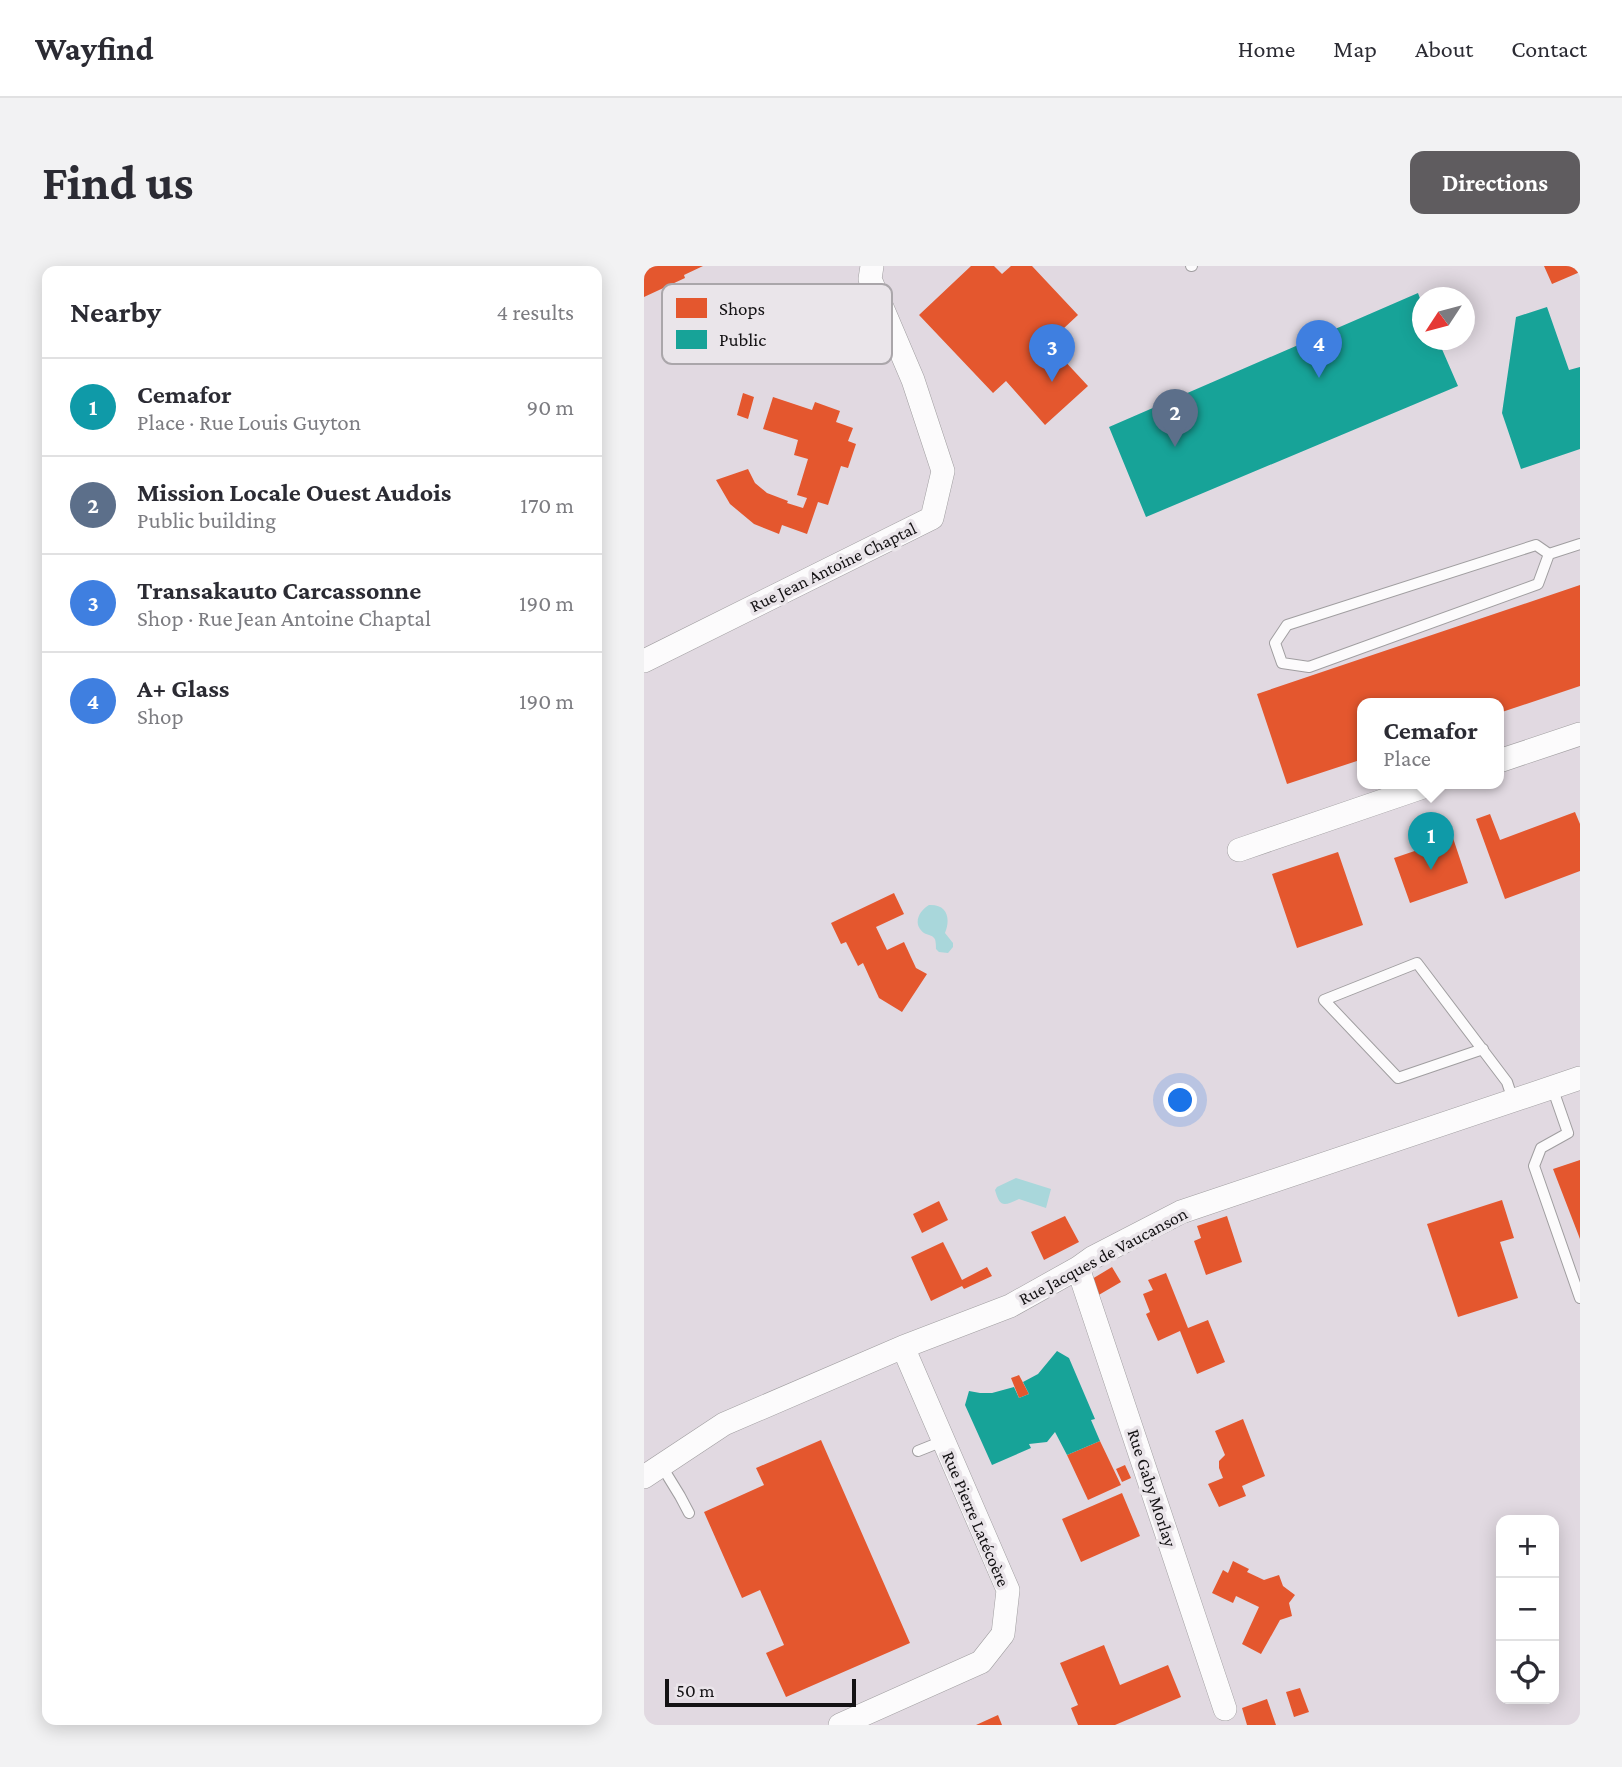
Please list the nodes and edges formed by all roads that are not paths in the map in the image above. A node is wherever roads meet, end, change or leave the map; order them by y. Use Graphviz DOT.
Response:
graph roads {
  1 [pos="872,266"];
  2 [pos="872,284"];
  3 [pos="892,331"];
  4 [pos="1580,544"];
  5 [pos="1549,554"];
  6 [pos="644,661"];
  7 [pos="1580,734"];
  8 [pos="1504,759"];
  9 [pos="1417,789"];
  10 [pos="1239,850"];
  11 [pos="1483,1049"];
  12 [pos="1580,1078"];
  13 [pos="1552,1087"];
  14 [pos="1513,1100"];
  15 [pos="1079,1268"];
  16 [pos="1580,1298"];
  17 [pos="903,1347"];
  18 [pos="943,1441"];
  19 [pos="918,1451"];
  20 [pos="652,1471"];
  21 [pos="689,1513"];
  22 [pos="1225,1709"];
  23 [pos="839,1725"];
  1 -- 2 [label="street, Rue Jean Antoine Chaptal"];
  3 -- 6 [label="street, Rue Jean Antoine Chaptal"];
  4 -- 5 [label="lane"];
  5 -- 5 [label="lane"];
  7 -- 8 [label="street"];
  9 -- 10 [label="street"];
  11 -- 11 [label="lane"];
  11 -- 14 [label="lane"];
  12 -- 13 [label="street, Rue Jacques de Vaucanson"];
  13 -- 14 [label="street, Rue Jacques de Vaucanson"];
  13 -- 16 [label="lane"];
  14 -- 15 [label="street, Rue Jacques de Vaucanson"];
  15 -- 17 [label="street, Rue Jacques de Vaucanson"];
  15 -- 22 [label="street, Rue Gaby Morlay"];
  17 -- 18 [label="street, Rue Pierre Latécoère"];
  17 -- 20 [label="street, Rue Jacques de Vaucanson"];
  18 -- 19 [label="lane"];
  18 -- 23 [label="street, Rue Pierre Latécoère"];
  20 -- 21 [label="lane"];
}
